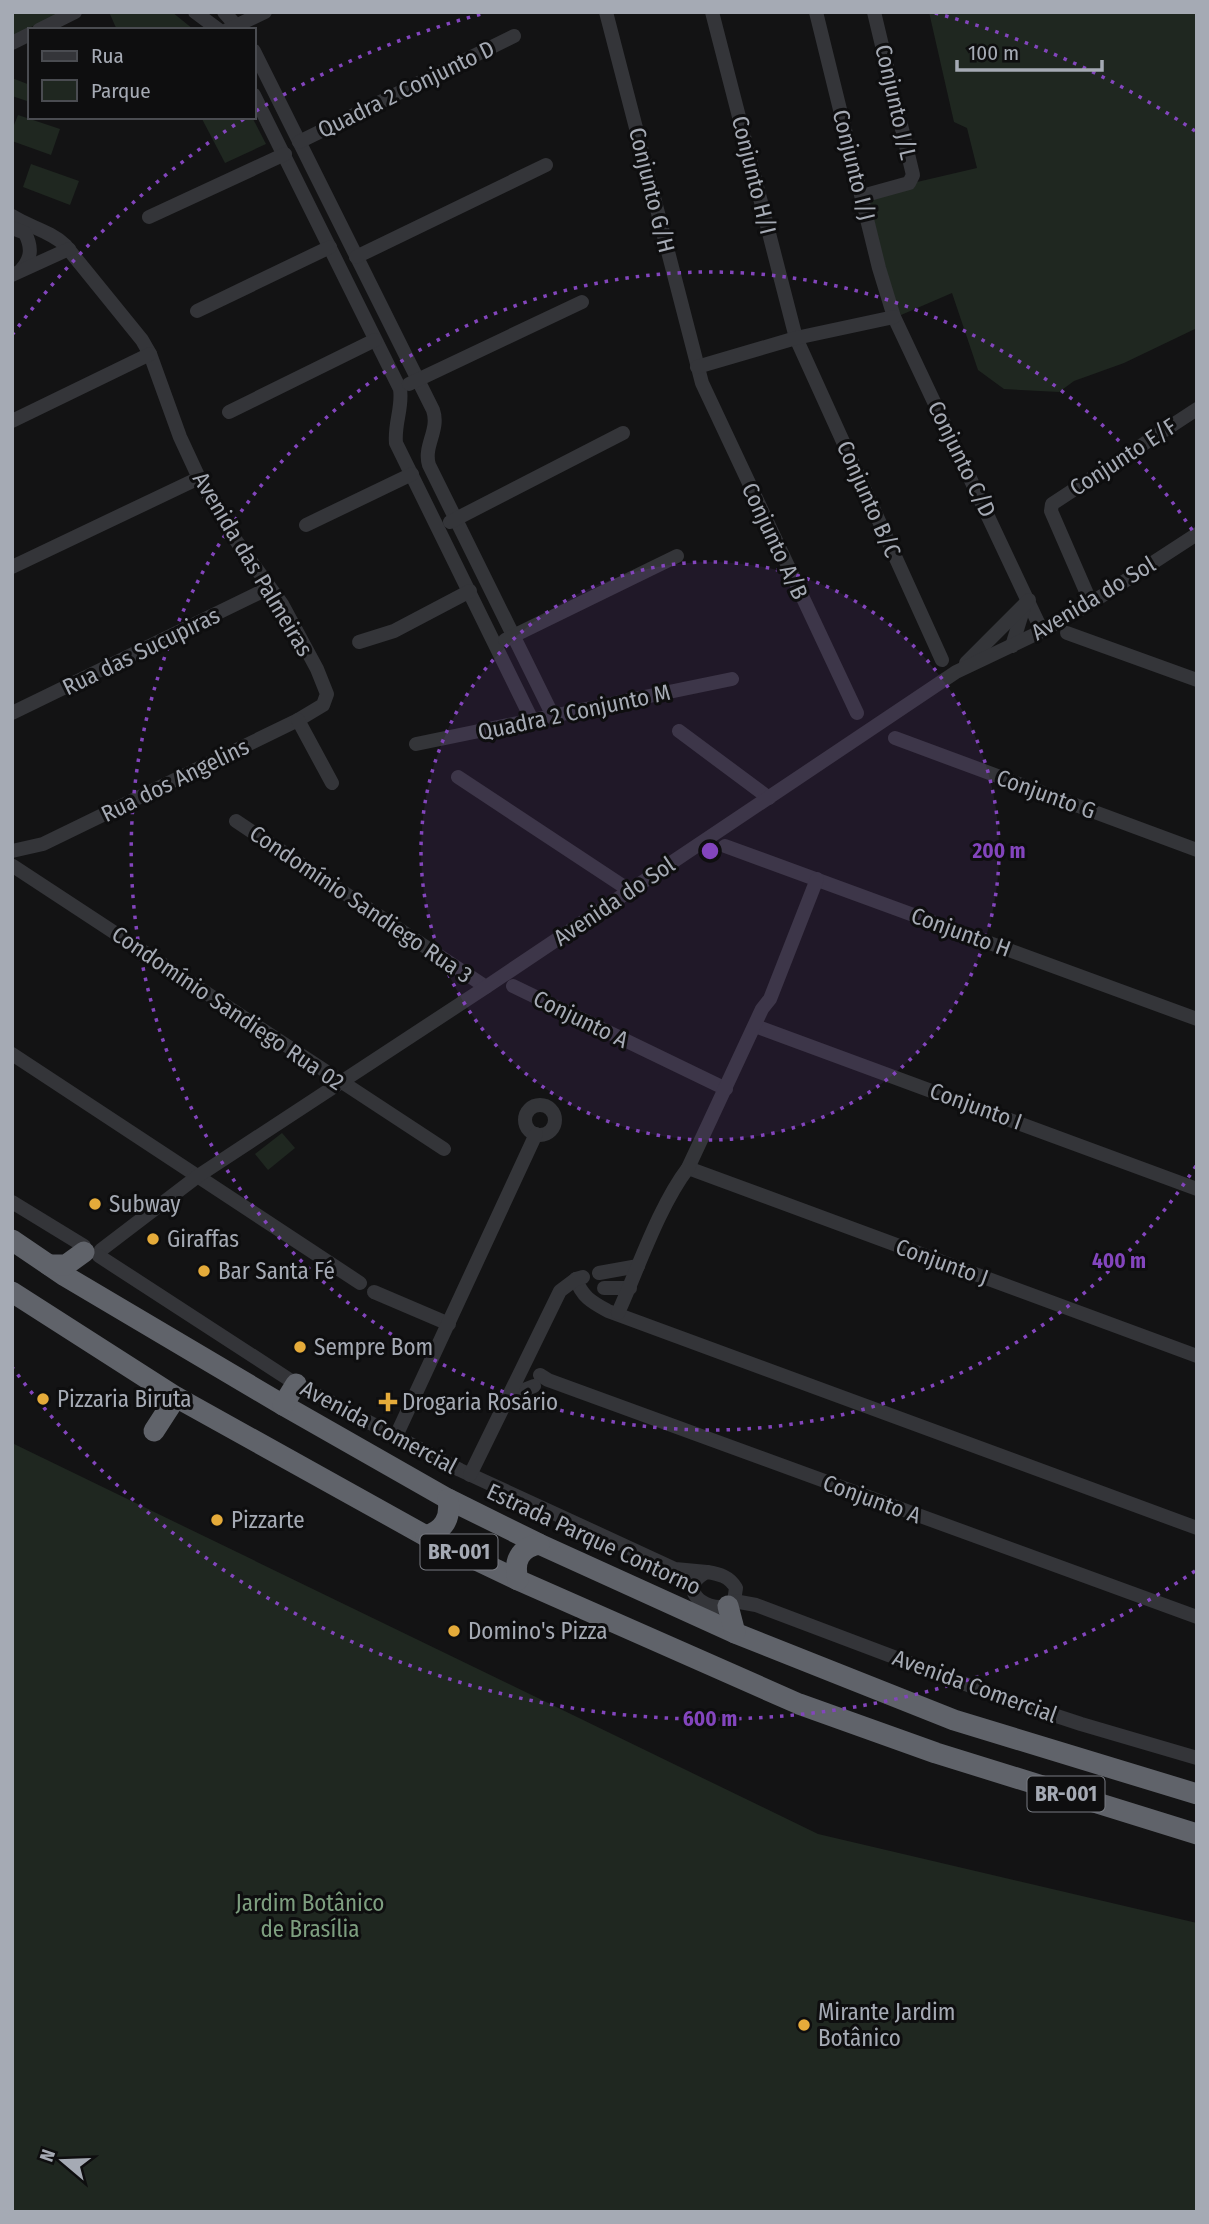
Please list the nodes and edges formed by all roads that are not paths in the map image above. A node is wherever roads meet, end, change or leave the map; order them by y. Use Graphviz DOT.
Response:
graph roads {
  1 [pos="75,12"];
  2 [pos="195,12"];
  3 [pos="265,12"];
  4 [pos="606,12"];
  5 [pos="712,12"];
  6 [pos="816,12"];
  7 [pos="874,12"];
  8 [pos="233,22"];
  9 [pos="43,28"];
  10 [pos="216,28"];
  11 [pos="28,35"];
  12 [pos="513,36"];
  13 [pos="12,43"];
  14 [pos="256,55"];
  15 [pos="256,98"];
  16 [pos="299,142"];
  17 [pos="285,154"];
  18 [pos="546,164"];
  19 [pos="322,189"];
  20 [pos="306,196"];
  21 [pos="862,196"];
  22 [pos="12,216"];
  23 [pos="149,217"];
  24 [pos="19,230"];
  25 [pos="330,247"];
  26 [pos="65,250"];
  27 [pos="356,257"];
  28 [pos="20,269"];
  29 [pos="373,291"];
  30 [pos="356,299"];
  31 [pos="582,302"];
  32 [pos="197,311"];
  33 [pos="894,317"];
  34 [pos="796,338"];
  35 [pos="375,340"];
  36 [pos="150,354"];
  37 [pos="697,367"];
  38 [pos="417,380"];
  39 [pos="400,389"];
  40 [pos="1197,409"];
  41 [pos="229,412"];
  42 [pos="12,421"];
  43 [pos="624,433"];
  44 [pos="412,474"];
  45 [pos="199,478"];
  46 [pos="456,519"];
  47 [pos="306,525"];
  48 [pos="438,528"];
  49 [pos="1197,534"];
  50 [pos="677,556"];
  51 [pos="12,566"];
  52 [pos="269,588"];
  53 [pos="470,591"];
  54 [pos="1027,603"];
  55 [pos="1091,603"];
  56 [pos="1042,631"];
  57 [pos="998,632"];
  58 [pos="1067,633"];
  59 [pos="514,637"];
  60 [pos="359,642"];
  61 [pos="495,645"];
  62 [pos="1007,648"];
  63 [pos="942,660"];
  64 [pos="956,672"];
  65 [pos="733,679"];
  66 [pos="1197,680"];
  67 [pos="327,694"];
  68 [pos="12,713"];
  69 [pos="857,713"];
  70 [pos="553,716"];
  71 [pos="298,720"];
  72 [pos="532,720"];
  73 [pos="679,732"];
  74 [pos="895,738"];
  75 [pos="416,744"];
  76 [pos="458,777"];
  77 [pos="332,783"];
  78 [pos="769,798"];
  79 [pos="236,821"];
  80 [pos="725,846"];
  81 [pos="1197,850"];
  82 [pos="12,851"];
  83 [pos="13,866"];
  84 [pos="813,878"];
  85 [pos="629,890"];
  86 [pos="513,986"];
  87 [pos="486,987"];
  88 [pos="1197,1019"];
  89 [pos="755,1026"];
  90 [pos="12,1054"];
  91 [pos="341,1083"];
  92 [pos="726,1089"];
  93 [pos="537,1135"];
  94 [pos="444,1149"];
  95 [pos="688,1168"];
  96 [pos="198,1176"];
  97 [pos="1197,1188"];
  98 [pos="12,1202"];
  99 [pos="12,1240"];
  100 [pos="92,1251"];
  101 [pos="49,1265"];
  102 [pos="638,1266"];
  103 [pos="599,1273"];
  104 [pos="360,1283"];
  105 [pos="80,1285"];
  106 [pos="587,1285"];
  107 [pos="630,1288"];
  108 [pos="12,1292"];
  109 [pos="374,1292"];
  110 [pos="618,1313"];
  111 [pos="449,1324"];
  112 [pos="1197,1356"];
  113 [pos="536,1377"];
  114 [pos="296,1384"];
  115 [pos="511,1395"];
  116 [pos="176,1397"];
  117 [pos="283,1405"];
  118 [pos="154,1431"];
  119 [pos="396,1436"];
  120 [pos="470,1475"];
  121 [pos="448,1499"];
  122 [pos="1197,1528"];
  123 [pos="426,1536"];
  124 [pos="539,1545"];
  125 [pos="518,1580"];
  126 [pos="697,1583"];
  127 [pos="733,1598"];
  128 [pos="667,1604"];
  129 [pos="1197,1617"];
  130 [pos="735,1633"];
  131 [pos="954,1720"];
  132 [pos="988,1732"];
  133 [pos="936,1753"];
  134 [pos="1197,1759"];
  135 [pos="980,1767"];
  136 [pos="1197,1794"];
  137 [pos="1197,1834"];
  1 -- 9 [label="street"];
  2 -- 10 [label="street"];
  3 -- 8 [label="street"];
  4 -- 37 [label="street, Conjunto G/H"];
  5 -- 34 [label="street, Conjunto H/I"];
  6 -- 21 [label="street, Conjunto I/J"];
  7 -- 21 [label="street, Conjunto J/L"];
  11 -- 13 [label="street"];
  12 -- 16 [label="street, Quadra 2 Conjunto D"];
  14 -- 16 [label="street"];
  15 -- 17 [label="street"];
  16 -- 19 [label="street"];
  17 -- 20 [label="street"];
  17 -- 23 [label="street"];
  18 -- 27 [label="street"];
  19 -- 20 [label="street"];
  19 -- 27 [label="street"];
  20 -- 25 [label="street"];
  21 -- 33 [label="street, Conjunto I/J"];
  22 -- 26 [label="street, Avenida das Palmeiras"];
  24 -- 26 [label="street, Avenida das Palmeiras"];
  24 -- 28 [label="street, Avenida das Palmeiras"];
  25 -- 30 [label="street"];
  25 -- 32 [label="street"];
  26 -- 28 [label="street"];
  26 -- 36 [label="street, Avenida das Palmeiras"];
  27 -- 29 [label="street"];
  29 -- 30 [label="street"];
  29 -- 38 [label="street"];
  30 -- 35 [label="street"];
  31 -- 38 [label="street"];
  33 -- 34 [label="street"];
  33 -- 54 [label="street, Conjunto C/D"];
  34 -- 37 [label="street"];
  34 -- 63 [label="street, Conjunto B/C"];
  35 -- 39 [label="street"];
  35 -- 41 [label="street"];
  36 -- 42 [label="street"];
  36 -- 45 [label="street, Avenida das Palmeiras"];
  37 -- 69 [label="street, Conjunto A/B"];
  38 -- 39 [label="street"];
  38 -- 46 [label="street"];
  39 -- 44 [label="street"];
  40 -- 55 [label="street, Conjunto E/F"];
  43 -- 46 [label="street"];
  44 -- 47 [label="street"];
  44 -- 48 [label="street"];
  45 -- 51 [label="street"];
  45 -- 52 [label="street, Avenida das Palmeiras"];
  46 -- 48 [label="street"];
  46 -- 59 [label="street"];
  48 -- 53 [label="street"];
  49 -- 55 [label="street, Avenida do Sol"];
  50 -- 59 [label="street"];
  52 -- 67 [label="street, Avenida das Palmeiras"];
  52 -- 68 [label="street, Rua das Sucupiras"];
  53 -- 60 [label="street"];
  53 -- 61 [label="street"];
  54 -- 56 [label="street, Conjunto C/D"];
  54 -- 57 [label="street"];
  54 -- 62 [label="street"];
  55 -- 56 [label="street, Avenida do Sol"];
  56 -- 62 [label="street, Avenida do Sol"];
  57 -- 62 [label="street"];
  57 -- 64 [label="street"];
  58 -- 66 [label="street"];
  59 -- 61 [label="street"];
  59 -- 70 [label="street"];
  61 -- 72 [label="street"];
  62 -- 64 [label="street, Avenida do Sol"];
  64 -- 78 [label="street, Avenida do Sol"];
  65 -- 70 [label="street, Quadra 2 Conjunto M"];
  67 -- 71 [label="street, Rua dos Angelins"];
  70 -- 72 [label="street, Quadra 2 Conjunto M"];
  71 -- 77 [label="street"];
  71 -- 82 [label="street, Rua dos Angelins"];
  72 -- 75 [label="street, Quadra 2 Conjunto M"];
  73 -- 78 [label="street"];
  74 -- 81 [label="street, Conjunto G"];
  76 -- 85 [label="street"];
  78 -- 85 [label="street, Avenida do Sol"];
  79 -- 87 [label="street, Condomínio Sandiego Rua 3"];
  80 -- 84 [label="street, Conjunto H"];
  83 -- 91 [label="street, Condomínio Sandiego Rua 02"];
  84 -- 88 [label="street, Conjunto H"];
  84 -- 89 [label="street"];
  85 -- 87 [label="street, Avenida do Sol"];
  86 -- 92 [label="street, Conjunto A"];
  87 -- 91 [label="street, Avenida do Sol"];
  89 -- 92 [label="street"];
  89 -- 97 [label="street, Conjunto I"];
  90 -- 96 [label="street"];
  91 -- 94 [label="street, Condomínio Sandiego Rua 02"];
  91 -- 96 [label="street, Avenida do Sol"];
  92 -- 95 [label="street"];
  93 -- 111 [label="street"];
  95 -- 102 [label="street"];
  95 -- 112 [label="street, Conjunto J"];
  96 -- 100 [label="street, Avenida do Sol"];
  96 -- 104 [label="street"];
  98 -- 100 [label="street, Avenida Comercial"];
  99 -- 101 [label="highway, Estrada Parque Contorno / BR-001"];
  100 -- 101 [label="highway"];
  100 -- 105 [label="highway"];
  100 -- 114 [label="street, Avenida Comercial"];
  101 -- 105 [label="highway, Estrada Parque Contorno / BR-001"];
  102 -- 103 [label="street"];
  102 -- 107 [label="street"];
  105 -- 117 [label="highway, Estrada Parque Contorno / BR-001"];
  106 -- 107 [label="street"];
  106 -- 110 [label="street"];
  106 -- 113 [label="street"];
  107 -- 110 [label="street"];
  108 -- 116 [label="highway, BR-001"];
  109 -- 111 [label="street"];
  110 -- 122 [label="street"];
  111 -- 119 [label="street"];
  113 -- 115 [label="street"];
  113 -- 115 [label="street"];
  113 -- 129 [label="street, Conjunto A"];
  114 -- 117 [label="highway"];
  114 -- 119 [label="street, Avenida Comercial"];
  115 -- 120 [label="street"];
  116 -- 118 [label="highway"];
  116 -- 123 [label="highway, BR-001"];
  117 -- 121 [label="highway, Estrada Parque Contorno / BR-001"];
  119 -- 120 [label="street, Avenida Comercial"];
  120 -- 126 [label="street, Avenida Comercial"];
  121 -- 123 [label="highway"];
  121 -- 124 [label="highway, Estrada Parque Contorno / BR-001"];
  123 -- 125 [label="highway, BR-001"];
  124 -- 125 [label="highway"];
  124 -- 128 [label="highway, Estrada Parque Contorno / BR-001"];
  125 -- 133 [label="highway, BR-001"];
  126 -- 127 [label="street, Avenida Comercial"];
  126 -- 127 [label="street, Avenida Comercial"];
  126 -- 128 [label="highway"];
  127 -- 130 [label="highway"];
  127 -- 134 [label="street, Avenida Comercial"];
  128 -- 130 [label="highway, Estrada Parque Contorno / BR-001"];
  130 -- 131 [label="highway, Estrada Parque Contorno / BR-001"];
  131 -- 132 [label="highway, Estrada Parque Contorno / BR-001"];
  131 -- 133 [label="highway"];
  132 -- 135 [label="highway"];
  132 -- 136 [label="highway, Estrada Parque Contorno / BR-001"];
  133 -- 135 [label="highway, BR-001"];
  135 -- 137 [label="highway, BR-001"];
}
